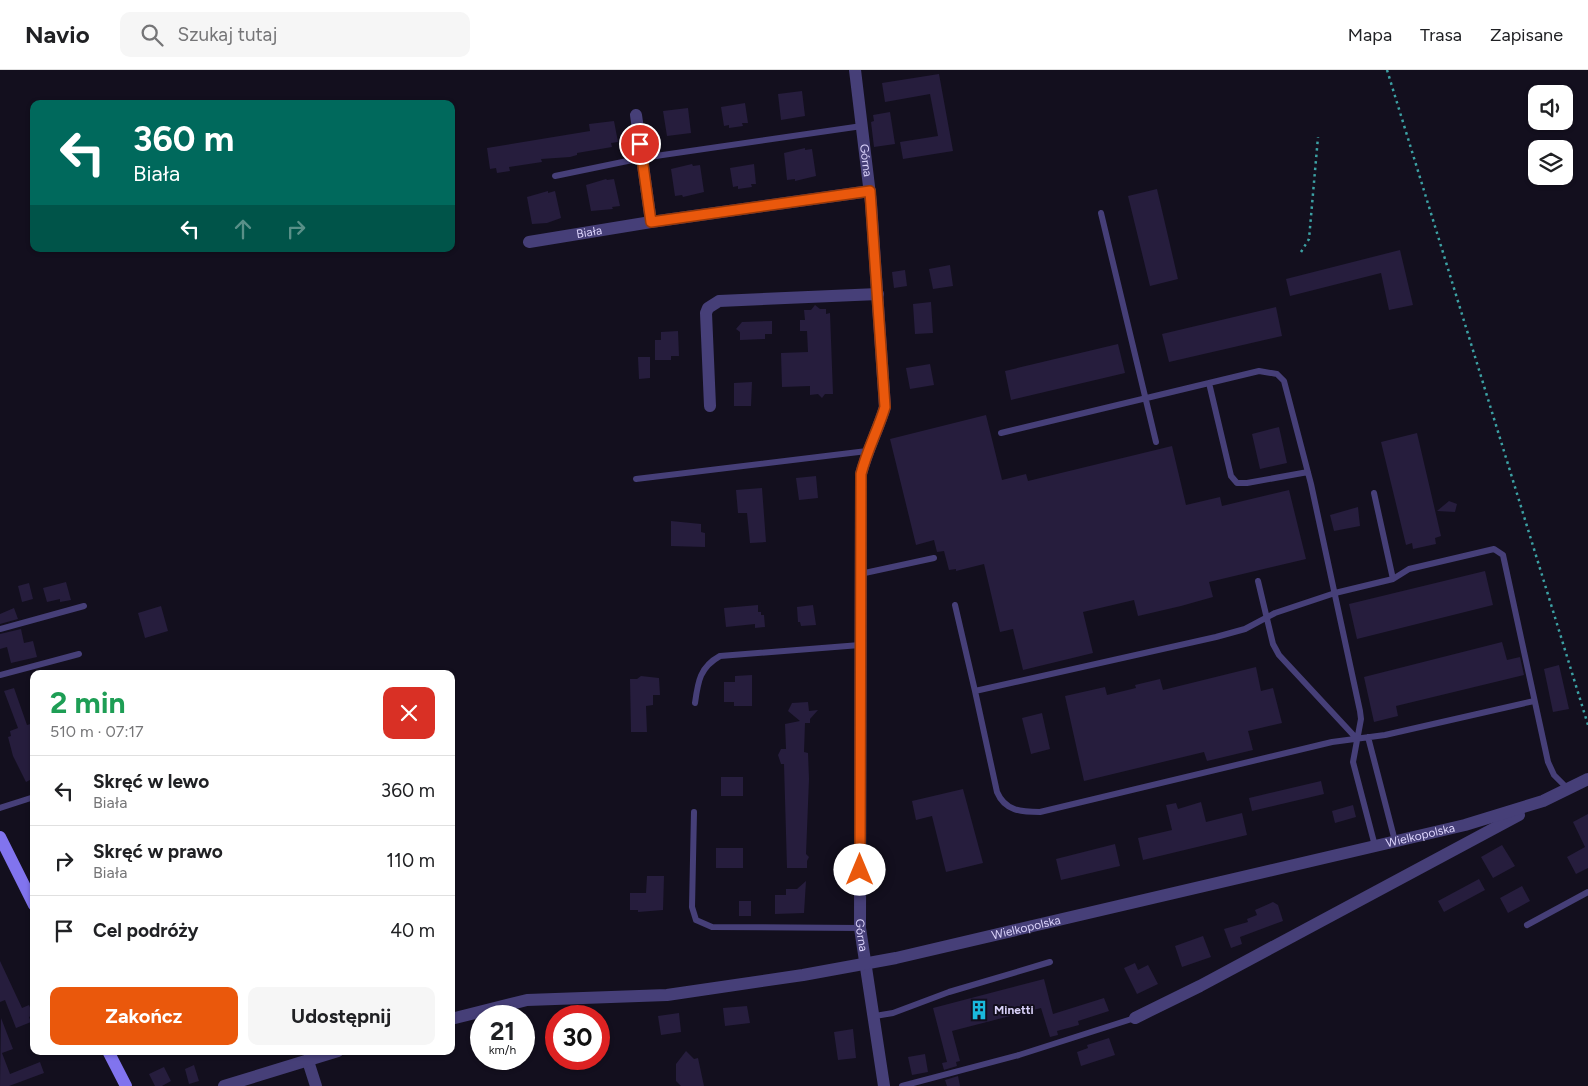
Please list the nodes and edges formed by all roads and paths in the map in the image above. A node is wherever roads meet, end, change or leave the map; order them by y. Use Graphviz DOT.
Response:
graph roads {
  1 [pos="854,70"];
  2 [pos="1387,70"];
  3 [pos="636,115"];
  4 [pos="862,126"];
  5 [pos="1318,137"];
  6 [pos="642,158"];
  7 [pos="555,176"];
  8 [pos="870,191"];
  9 [pos="1101,213"];
  10 [pos="651,222"];
  11 [pos="529,242"];
  12 [pos="1301,252"];
  13 [pos="878,294"];
  14 [pos="1209,383"];
  15 [pos="1145,399"];
  16 [pos="710,406"];
  17 [pos="1001,433"];
  18 [pos="1156,442"];
  19 [pos="867,451"];
  20 [pos="1308,472"];
  21 [pos="636,479"];
  22 [pos="1374,492"];
  23 [pos="934,558"];
  24 [pos="860,574"];
  25 [pos="1393,579"];
  26 [pos="1258,581"];
  27 [pos="1334,593"];
  28 [pos="955,605"];
  29 [pos="84,606"];
  30 [pos="1267,617"];
  31 [pos="0,628"];
  32 [pos="860,645"];
  33 [pos="79,654"];
  34 [pos="0,675"];
  35 [pos="975,691"];
  36 [pos="1534,700"];
  37 [pos="695,703"];
  38 [pos="1588,725"];
  39 [pos="1368,737"];
  40 [pos="1358,739"];
  41 [pos="1588,779"];
  42 [pos="1568,789"];
  43 [pos="30,799"];
  44 [pos="1535,804"];
  45 [pos="0,808"];
  46 [pos="694,812"];
  47 [pos="0,837"];
  48 [pos="1395,841"];
  49 [pos="1375,846"];
  50 [pos="1588,892"];
  51 [pos="30,897"];
  52 [pos="1527,925"];
  53 [pos="860,928"];
  54 [pos="1050,962"];
  55 [pos="864,964"];
  56 [pos="875,1016"];
  57 [pos="455,1018"];
  58 [pos="1135,1018"];
  59 [pos="110,1055"];
  60 [pos="326,1055"];
  61 [pos="308,1061"];
  62 [pos="126,1086"];
  63 [pos="224,1086"];
  64 [pos="316,1086"];
  65 [pos="884,1086"];
  66 [pos="902,1086"];
  1 -- 4 [label="street, Górna"];
  2 -- 38 [label="path"];
  3 -- 6 [label="street"];
  4 -- 6 [label="lane"];
  4 -- 8 [label="street, Górna"];
  5 -- 12 [label="path"];
  6 -- 7 [label="lane"];
  6 -- 10 [label="street"];
  8 -- 10 [label="street, Biała"];
  8 -- 13 [label="street, Górna"];
  9 -- 15 [label="lane"];
  10 -- 11 [label="street, Biała"];
  13 -- 16 [label="street"];
  13 -- 19 [label="street, Górna"];
  14 -- 15 [label="lane"];
  14 -- 20 [label="lane"];
  14 -- 20 [label="lane"];
  15 -- 17 [label="lane"];
  15 -- 18 [label="lane"];
  19 -- 21 [label="lane"];
  19 -- 24 [label="street, Górna"];
  20 -- 27 [label="lane"];
  22 -- 25 [label="lane"];
  23 -- 24 [label="lane"];
  24 -- 32 [label="street, Górna"];
  25 -- 27 [label="lane"];
  25 -- 36 [label="lane"];
  26 -- 30 [label="lane"];
  27 -- 30 [label="lane"];
  27 -- 40 [label="lane"];
  28 -- 35 [label="lane"];
  29 -- 31 [label="lane"];
  30 -- 35 [label="lane"];
  30 -- 40 [label="lane"];
  32 -- 37 [label="lane"];
  32 -- 53 [label="street, Górna"];
  33 -- 34 [label="lane"];
  35 -- 40 [label="lane"];
  36 -- 39 [label="lane"];
  36 -- 42 [label="lane"];
  39 -- 40 [label="lane"];
  39 -- 48 [label="lane"];
  40 -- 49 [label="lane"];
  41 -- 42 [label="street, Wielkopolska"];
  42 -- 44 [label="street, Wielkopolska"];
  43 -- 45 [label="lane"];
  44 -- 48 [label="street, Wielkopolska"];
  44 -- 58 [label="street"];
  46 -- 53 [label="lane"];
  47 -- 51 [label="street"];
  48 -- 49 [label="street, Wielkopolska"];
  49 -- 55 [label="street, Wielkopolska"];
  50 -- 52 [label="lane"];
  53 -- 55 [label="street, Górna"];
  54 -- 56 [label="lane"];
  55 -- 56 [label="street, Górna"];
  55 -- 57 [label="street, Wielkopolska"];
  56 -- 65 [label="street, Górna"];
  58 -- 66 [label="lane"];
  59 -- 62 [label="street"];
  60 -- 61 [label="street"];
  61 -- 63 [label="street"];
  61 -- 64 [label="street"];
}
